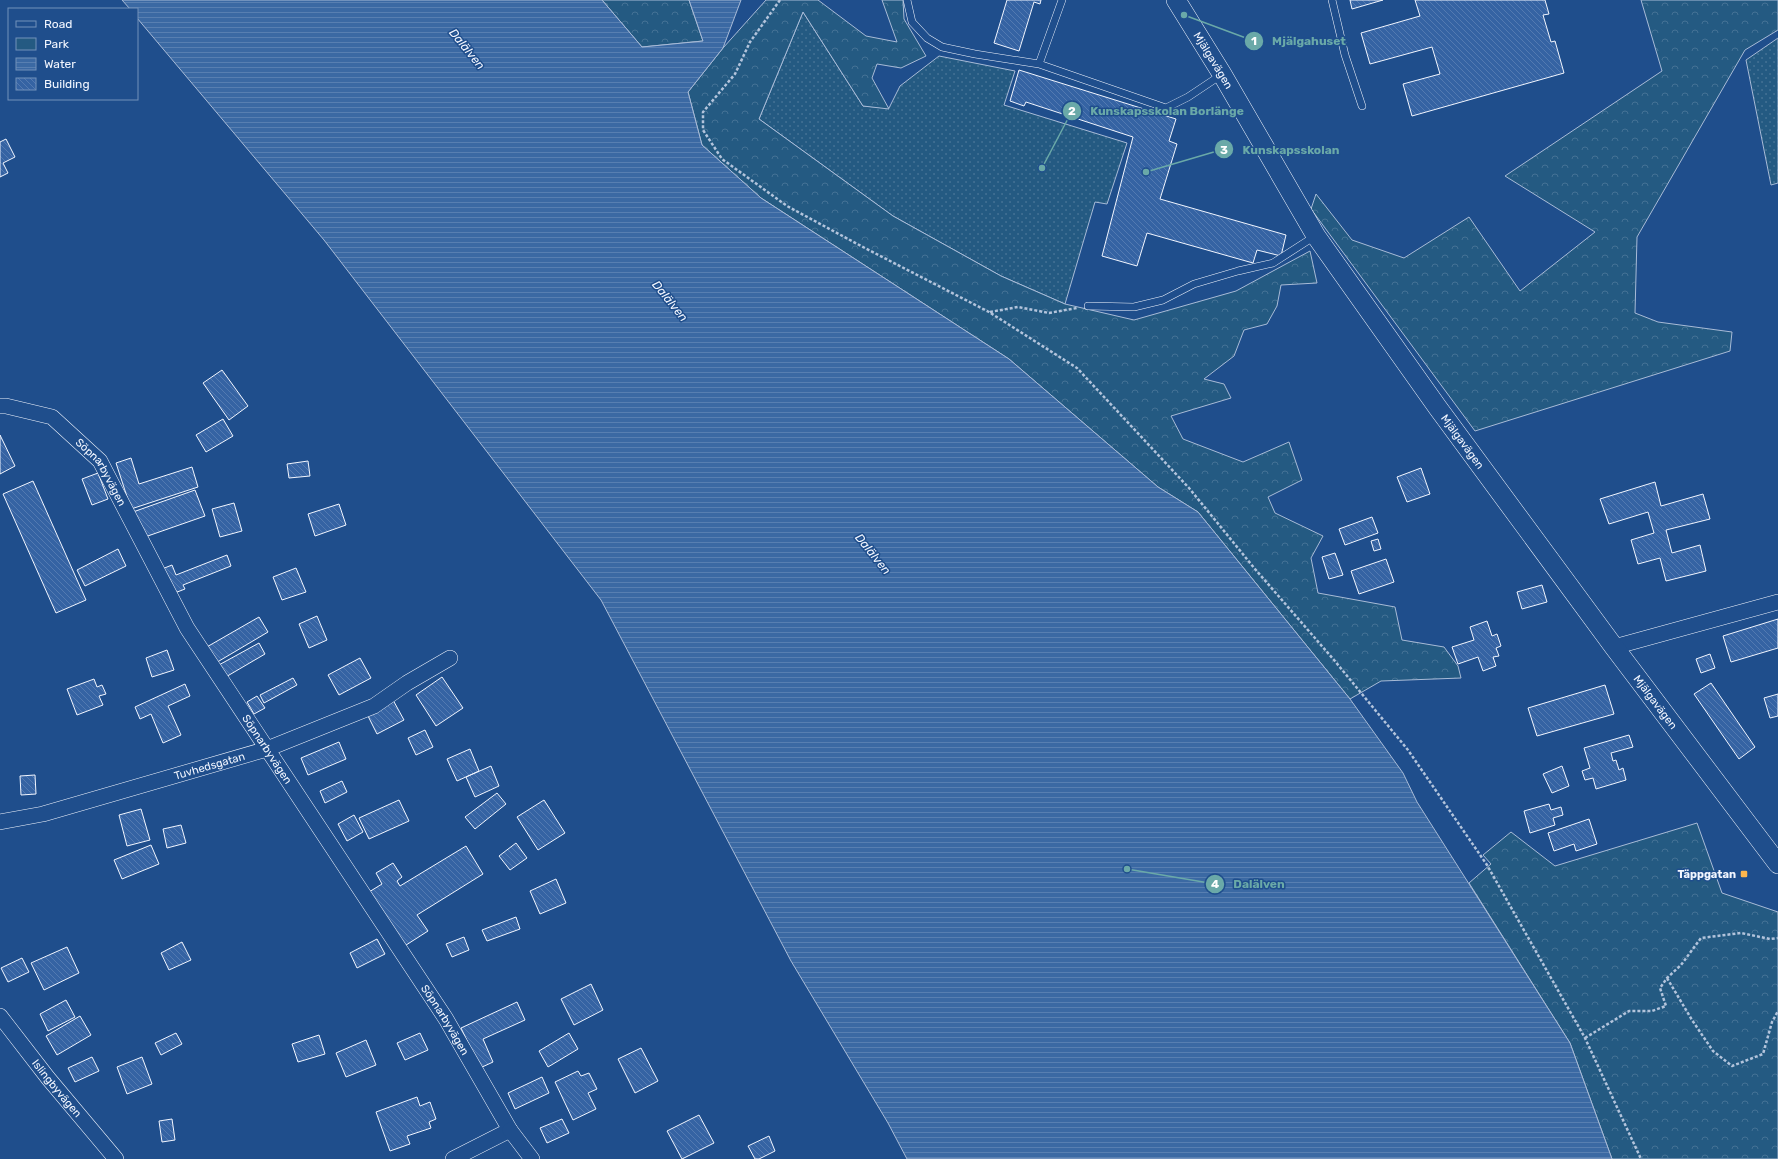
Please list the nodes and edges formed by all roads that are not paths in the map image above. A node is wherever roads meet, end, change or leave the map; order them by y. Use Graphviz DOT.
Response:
graph roads {
  1 [pos="907,0"];
  2 [pos="1062,0"];
  3 [pos="1176,0"];
  4 [pos="1332,0"];
  5 [pos="1040,64"];
  6 [pos="1222,74"];
  7 [pos="1362,106"];
  8 [pos="1316,236"];
  9 [pos="1088,306"];
  10 [pos="0,406"];
  11 [pos="1778,602"];
  12 [pos="1614,647"];
  13 [pos="450,658"];
  14 [pos="266,749"];
  15 [pos="0,822"];
  16 [pos="1778,864"];
  17 [pos="0,1016"];
  18 [pos="510,1130"];
  19 [pos="116,1159"];
  20 [pos="453,1159"];
  21 [pos="532,1159"];
  1 -- 5 [label="lane"];
  2 -- 5 [label="lane"];
  3 -- 6 [label="street, Mjälgavägen"];
  4 -- 7 [label="lane"];
  5 -- 6 [label="lane"];
  6 -- 8 [label="street, Mjälgavägen"];
  8 -- 9 [label="lane"];
  8 -- 12 [label="street, Mjälgavägen"];
  10 -- 14 [label="street, Söpnarbyvägen"];
  11 -- 12 [label="street"];
  12 -- 16 [label="street, Mjälgavägen"];
  13 -- 14 [label="street, Tuvhedsgatan"];
  14 -- 15 [label="street, Tuvhedsgatan"];
  14 -- 18 [label="street, Söpnarbyvägen"];
  17 -- 19 [label="street, Islingbyvägen"];
  18 -- 20 [label="street"];
  18 -- 21 [label="street, Söpnarbyvägen"];
}
